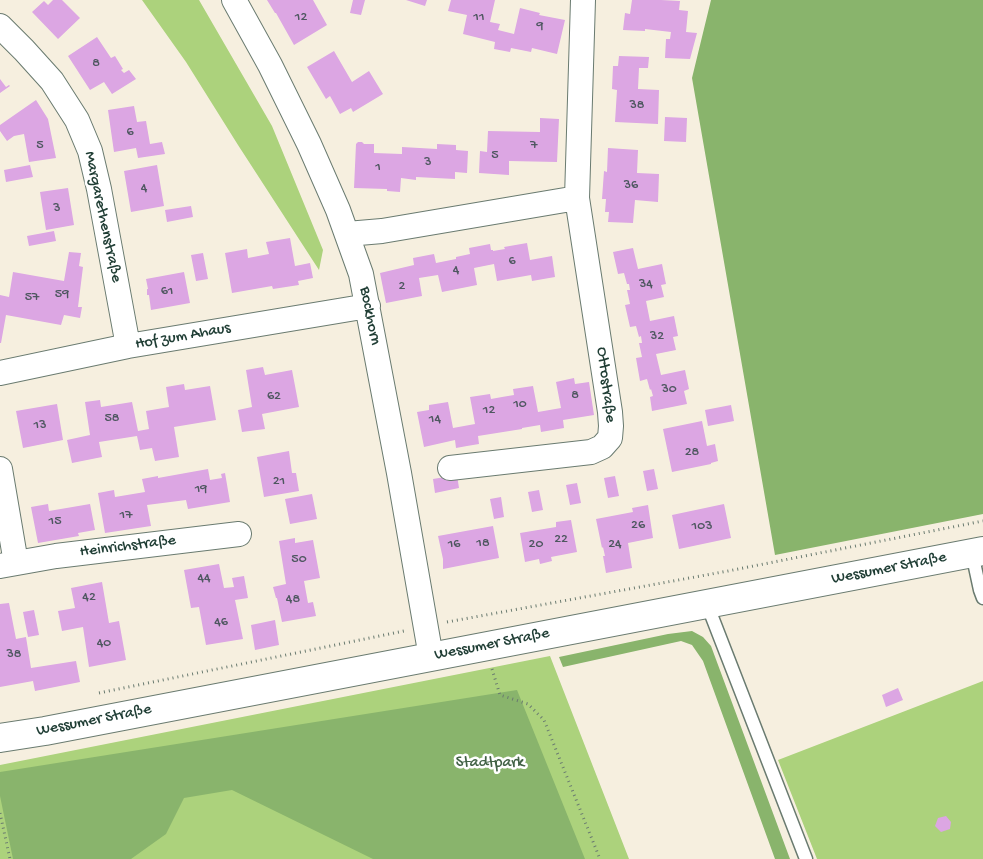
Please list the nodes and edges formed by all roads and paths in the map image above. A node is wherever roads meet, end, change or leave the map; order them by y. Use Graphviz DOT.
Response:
graph roads {
  1 [pos="234,0"];
  2 [pos="583,0"];
  3 [pos="0,26"];
  4 [pos="578,198"];
  5 [pos="347,234"];
  6 [pos="368,306"];
  7 [pos="128,346"];
  8 [pos="0,373"];
  9 [pos="0,468"];
  10 [pos="450,468"];
  11 [pos="983,521"];
  12 [pos="240,534"];
  13 [pos="977,552"];
  14 [pos="8,564"];
  15 [pos="983,598"];
  16 [pos="707,604"];
  17 [pos="426,626"];
  18 [pos="485,646"];
  19 [pos="431,657"];
  20 [pos="92,694"];
  21 [pos="0,738"];
  22 [pos="0,813"];
  23 [pos="10,859"];
  24 [pos="600,859"];
  25 [pos="806,859"];
  1 -- 5 [label="street, Bockhorn"];
  2 -- 4 [label="street, Ottostraße"];
  3 -- 7 [label="street, Margarethenstraße"];
  4 -- 5 [label="street"];
  4 -- 10 [label="street, Ottostraße"];
  5 -- 6 [label="street, Bockhorn"];
  6 -- 7 [label="street, Hof zum Ahaus"];
  6 -- 17 [label="street, Bockhorn"];
  7 -- 8 [label="street, Hof zum Ahaus"];
  9 -- 14 [label="street, Heinrichstraße"];
  11 -- 17 [label="path"];
  12 -- 14 [label="street, Heinrichstraße"];
  13 -- 15 [label="lane"];
  13 -- 16 [label="main road, Wessumer Straße"];
  16 -- 18 [label="main road, Wessumer Straße"];
  16 -- 25 [label="lane"];
  17 -- 19 [label="street, Bockhorn"];
  17 -- 20 [label="path"];
  18 -- 19 [label="main road, Wessumer Straße"];
  18 -- 24 [label="path"];
  19 -- 21 [label="main road, Wessumer Straße"];
  22 -- 23 [label="path"];
}
